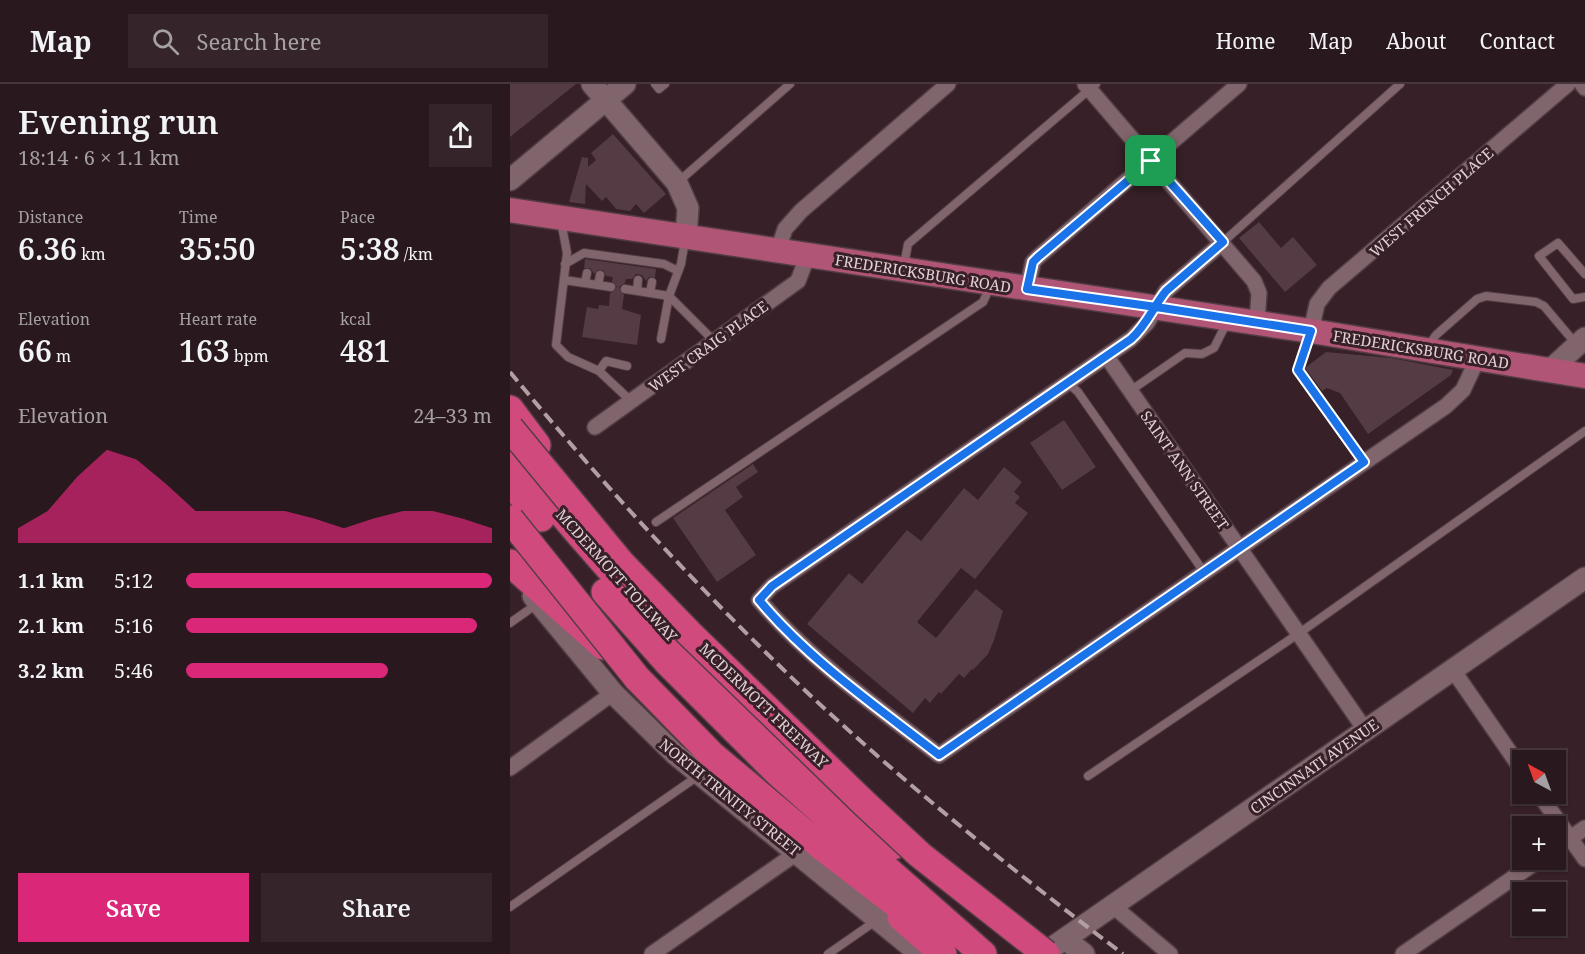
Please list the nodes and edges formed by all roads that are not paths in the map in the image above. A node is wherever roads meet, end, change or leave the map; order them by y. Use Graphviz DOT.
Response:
graph roads {
  1 [pos="592,84"];
  2 [pos="625,84"];
  3 [pos="655,84"];
  4 [pos="665,84"];
  5 [pos="790,84"];
  6 [pos="948,84"];
  7 [pos="1239,84"];
  8 [pos="1400,84"];
  9 [pos="1568,84"];
  10 [pos="1582,84"];
  11 [pos="1090,86"];
  12 [pos="1585,88"];
  13 [pos="606,101"];
  14 [pos="1151,161"];
  15 [pos="510,180"];
  16 [pos="677,183"];
  17 [pos="510,210"];
  18 [pos="560,217"];
  19 [pos="686,236"];
  20 [pos="1223,242"];
  21 [pos="778,250"];
  22 [pos="808,255"];
  23 [pos="565,264"];
  24 [pos="903,270"];
  25 [pos="678,271"];
  26 [pos="587,273"];
  27 [pos="1585,274"];
  28 [pos="600,275"];
  29 [pos="564,280"];
  30 [pos="638,280"];
  31 [pos="652,282"];
  32 [pos="585,283"];
  33 [pos="992,283"];
  34 [pos="598,285"];
  35 [pos="611,287"];
  36 [pos="625,289"];
  37 [pos="1027,289"];
  38 [pos="637,291"];
  39 [pos="650,293"];
  40 [pos="669,296"];
  41 [pos="1585,297"];
  42 [pos="1156,307"];
  43 [pos="1228,319"];
  44 [pos="1257,322"];
  45 [pos="1311,331"];
  46 [pos="661,339"];
  47 [pos="715,342"];
  48 [pos="1581,342"];
  49 [pos="1426,350"];
  50 [pos="1107,357"];
  51 [pos="1478,358"];
  52 [pos="627,366"];
  53 [pos="599,371"];
  54 [pos="1549,371"];
  55 [pos="1585,376"];
  56 [pos="1068,383"];
  57 [pos="1130,391"];
  58 [pos="631,401"];
  59 [pos="510,409"];
  60 [pos="594,427"];
  61 [pos="510,428"];
  62 [pos="1585,431"];
  63 [pos="510,452"];
  64 [pos="1364,462"];
  65 [pos="510,482"];
  66 [pos="510,519"];
  67 [pos="656,522"];
  68 [pos="1238,548"];
  69 [pos="510,549"];
  70 [pos="510,563"];
  71 [pos="510,567"];
  72 [pos="1204,572"];
  73 [pos="1585,578"];
  74 [pos="539,603"];
  75 [pos="510,623"];
  76 [pos="1298,634"];
  77 [pos="1453,670"];
  78 [pos="637,678"];
  79 [pos="613,693"];
  80 [pos="750,717"];
  81 [pos="1366,731"];
  82 [pos="1512,756"];
  83 [pos="510,768"];
  84 [pos="779,774"];
  85 [pos="699,776"];
  86 [pos="1088,776"];
  87 [pos="1546,804"];
  88 [pos="1585,828"];
  89 [pos="1570,838"];
  90 [pos="1566,841"];
  91 [pos="807,848"];
  92 [pos="1585,859"];
  93 [pos="1525,870"];
  94 [pos="1113,906"];
  95 [pos="510,907"];
  96 [pos="878,919"];
  97 [pos="1046,951"];
  98 [pos="652,954"];
  99 [pos="828,954"];
  100 [pos="920,954"];
  101 [pos="943,954"];
  102 [pos="961,954"];
  103 [pos="983,954"];
  104 [pos="1084,954"];
  105 [pos="1170,954"];
  106 [pos="1403,954"];
  1 -- 13 [label="street"];
  2 -- 13 [label="street"];
  3 -- 4 [label="lane"];
  5 -- 16 [label="lane"];
  6 -- 21 [label="street"];
  7 -- 14 [label="street"];
  8 -- 20 [label="lane"];
  9 -- 45 [label="street, WEST FRENCH PLACE"];
  10 -- 12 [label="street"];
  11 -- 14 [label="street"];
  11 -- 24 [label="lane"];
  13 -- 15 [label="street"];
  13 -- 16 [label="street"];
  14 -- 20 [label="street"];
  14 -- 37 [label="street"];
  16 -- 19 [label="street"];
  17 -- 18 [label="main road, FREDERICKSBURG ROAD"];
  18 -- 19 [label="main road, FREDERICKSBURG ROAD"];
  18 -- 23 [label="lane"];
  19 -- 21 [label="main road, FREDERICKSBURG ROAD"];
  19 -- 25 [label="lane"];
  20 -- 42 [label="street"];
  20 -- 44 [label="street"];
  21 -- 22 [label="main road, FREDERICKSBURG ROAD"];
  22 -- 24 [label="main road, FREDERICKSBURG ROAD"];
  22 -- 47 [label="street, WEST CRAIG PLACE"];
  23 -- 25 [label="lane"];
  23 -- 29 [label="lane"];
  24 -- 33 [label="main road, FREDERICKSBURG ROAD"];
  25 -- 40 [label="lane"];
  26 -- 32 [label="lane"];
  27 -- 41 [label="lane"];
  28 -- 34 [label="lane"];
  29 -- 32 [label="lane"];
  29 -- 53 [label="lane"];
  30 -- 38 [label="lane"];
  31 -- 39 [label="lane"];
  32 -- 34 [label="lane"];
  33 -- 37 [label="main road, FREDERICKSBURG ROAD"];
  33 -- 67 [label="lane"];
  34 -- 35 [label="lane"];
  36 -- 38 [label="lane"];
  37 -- 42 [label="main road, FREDERICKSBURG ROAD"];
  38 -- 39 [label="lane"];
  39 -- 40 [label="lane"];
  40 -- 46 [label="lane"];
  40 -- 47 [label="lane"];
  42 -- 43 [label="main road, FREDERICKSBURG ROAD"];
  42 -- 50 [label="street"];
  43 -- 44 [label="main road, FREDERICKSBURG ROAD"];
  43 -- 57 [label="lane"];
  44 -- 45 [label="main road, FREDERICKSBURG ROAD"];
  45 -- 49 [label="main road, FREDERICKSBURG ROAD"];
  45 -- 64 [label="lane"];
  47 -- 58 [label="street, WEST CRAIG PLACE"];
  48 -- 49 [label="lane"];
  48 -- 54 [label="street"];
  49 -- 51 [label="main road, FREDERICKSBURG ROAD"];
  50 -- 56 [label="street"];
  50 -- 57 [label="street, SAINT ANN STREET"];
  51 -- 54 [label="main road, FREDERICKSBURG ROAD"];
  51 -- 64 [label="street"];
  52 -- 53 [label="lane"];
  53 -- 58 [label="lane"];
  54 -- 55 [label="main road, FREDERICKSBURG ROAD"];
  56 -- 72 [label="lane"];
  56 -- 72 [label="street"];
  57 -- 68 [label="street, SAINT ANN STREET"];
  58 -- 60 [label="street, WEST CRAIG PLACE"];
  59 -- 80 [label="highway"];
  61 -- 97 [label="highway, MCDERMOTT FREEWAY, bridge"];
  62 -- 76 [label="lane"];
  63 -- 80 [label="highway, MCDERMOTT TOLLWAY"];
  64 -- 68 [label="street"];
  65 -- 84 [label="highway, MCDERMOTT TOLLWAY"];
  66 -- 78 [label="highway, bridge"];
  68 -- 72 [label="street"];
  68 -- 76 [label="street, SAINT ANN STREET"];
  69 -- 78 [label="highway, bridge"];
  70 -- 84 [label="highway"];
  71 -- 74 [label="street, NORTH TRINITY STREET"];
  73 -- 77 [label="street, CINCINNATI AVENUE"];
  74 -- 75 [label="lane"];
  74 -- 79 [label="street, NORTH TRINITY STREET"];
  76 -- 81 [label="street, SAINT ANN STREET"];
  76 -- 86 [label="lane"];
  77 -- 81 [label="street, CINCINNATI AVENUE"];
  77 -- 82 [label="street"];
  78 -- 91 [label="highway"];
  79 -- 83 [label="street"];
  79 -- 85 [label="street, NORTH TRINITY STREET"];
  80 -- 97 [label="highway, MCDERMOTT TOLLWAY"];
  81 -- 94 [label="street, CINCINNATI AVENUE"];
  84 -- 103 [label="highway, MCDERMOTT TOLLWAY"];
  85 -- 91 [label="street, NORTH TRINITY STREET"];
  85 -- 95 [label="lane"];
  87 -- 89 [label="street"];
  88 -- 89 [label="street"];
  89 -- 90 [label="street"];
  89 -- 92 [label="street"];
  91 -- 96 [label="street, NORTH TRINITY STREET"];
  91 -- 98 [label="street"];
  91 -- 101 [label="highway"];
  91 -- 102 [label="highway"];
  93 -- 106 [label="street"];
  94 -- 97 [label="street, CINCINNATI AVENUE"];
  94 -- 105 [label="street"];
  96 -- 99 [label="lane"];
  96 -- 100 [label="street, NORTH TRINITY STREET"];
  97 -- 104 [label="street"];
}
